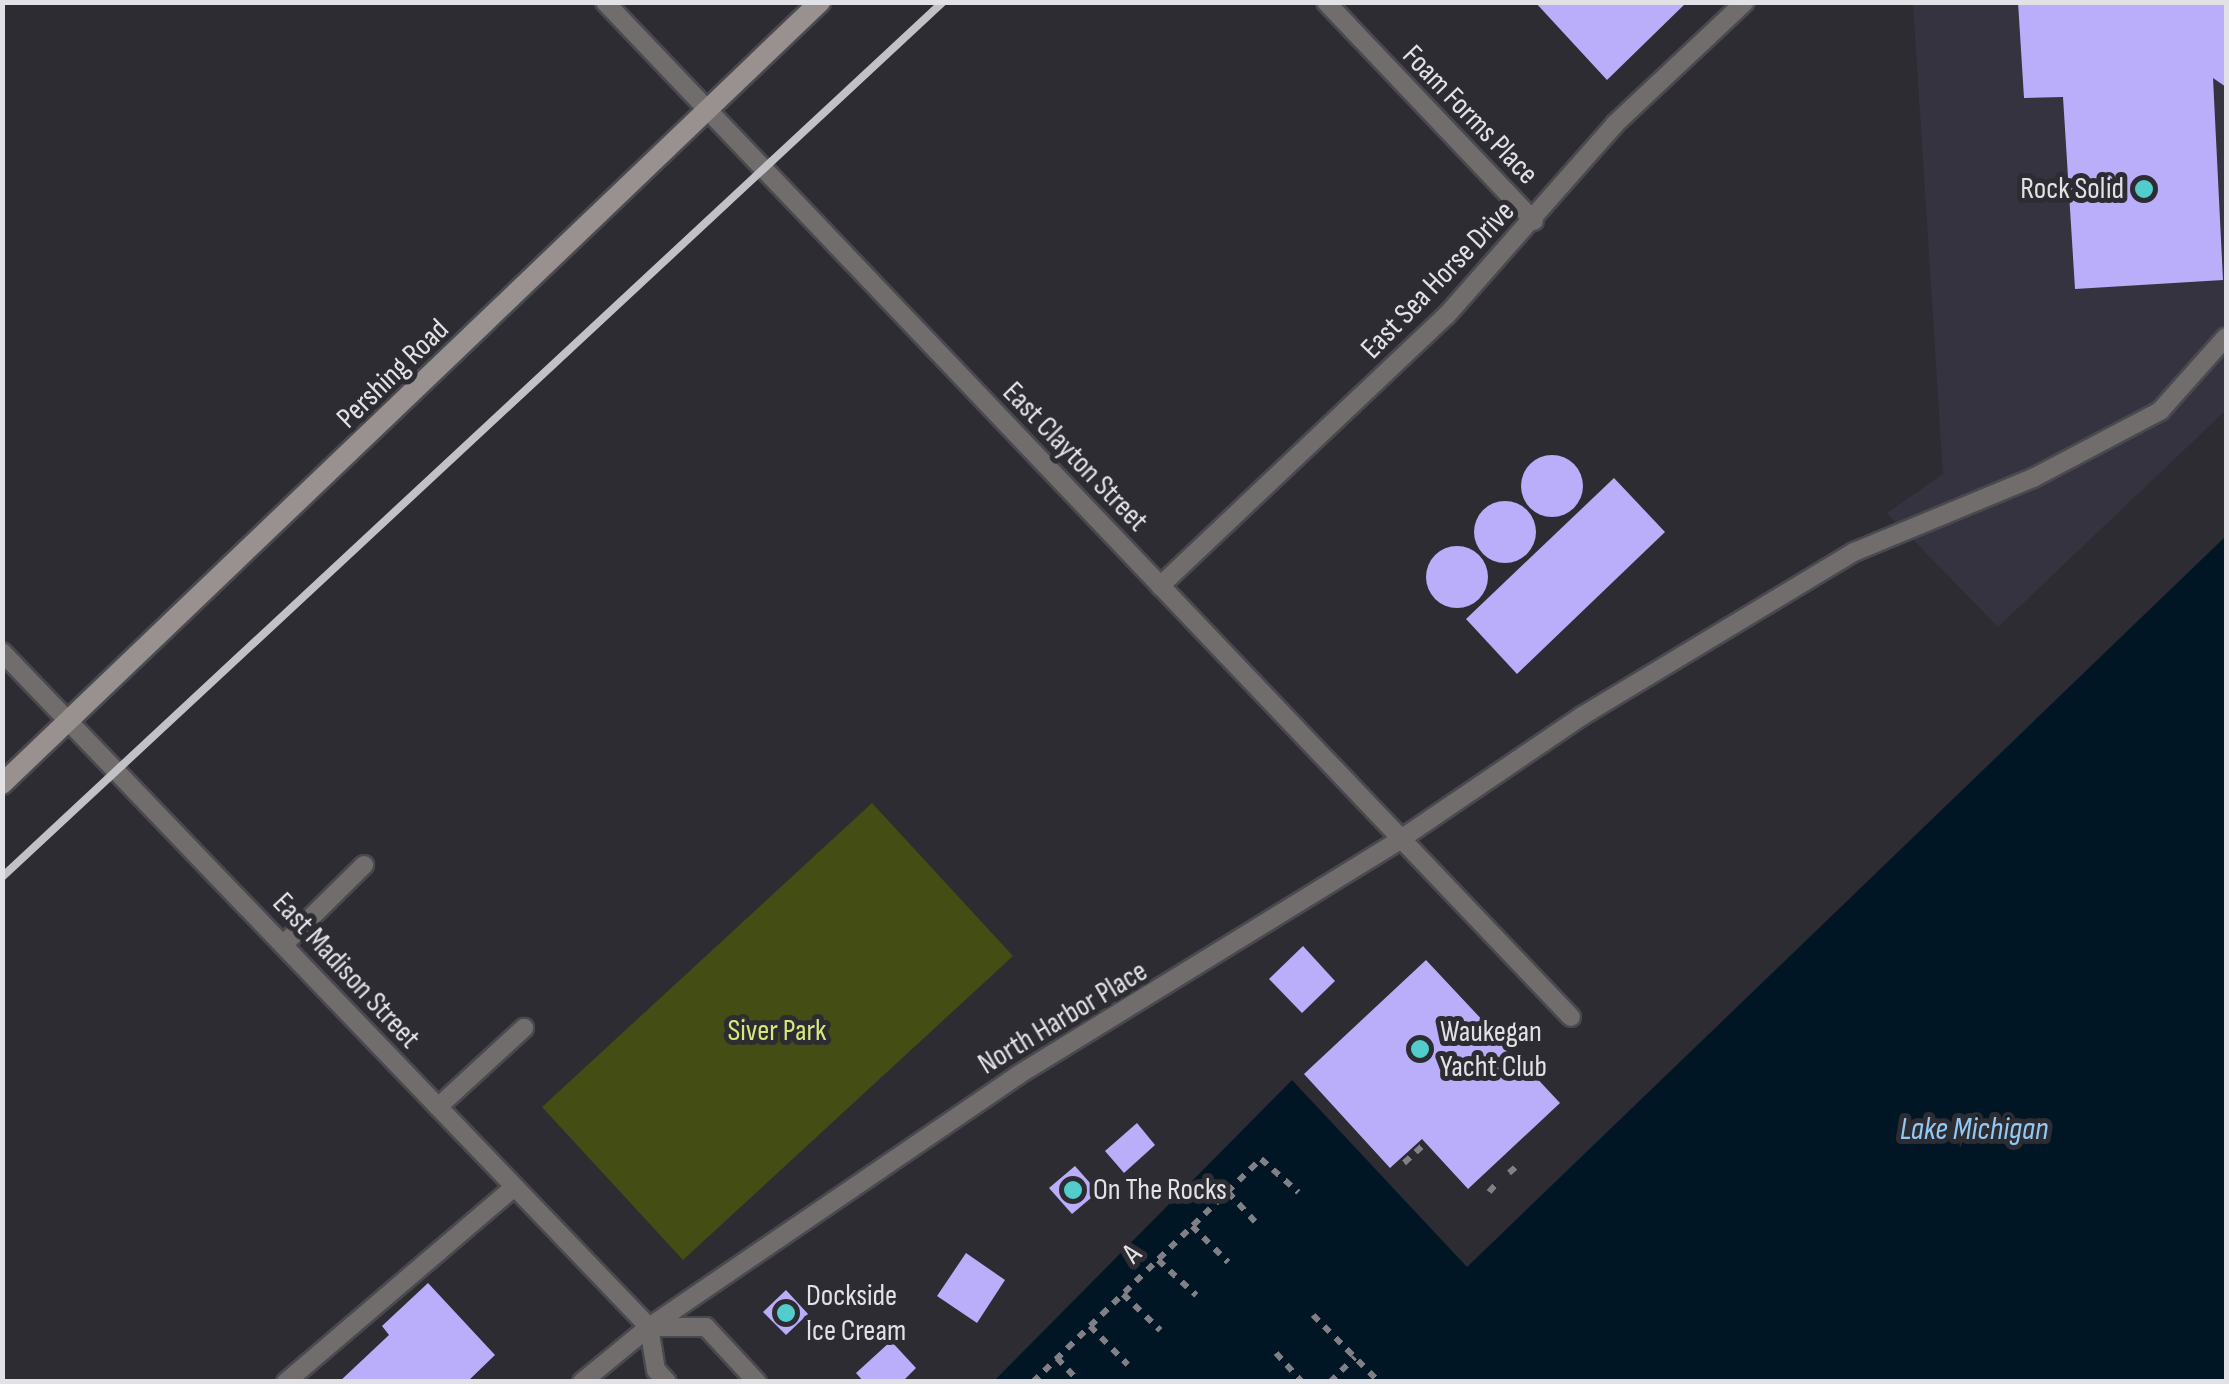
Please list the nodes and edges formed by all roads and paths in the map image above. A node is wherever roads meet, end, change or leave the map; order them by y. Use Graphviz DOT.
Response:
graph roads {
  1 [pos="605,2"];
  2 [pos="820,2"];
  3 [pos="1326,2"];
  4 [pos="1745,2"];
  5 [pos="708,114"];
  6 [pos="1534,221"];
  7 [pos="2226,337"];
  8 [pos="1160,586"];
  9 [pos="2,652"];
  10 [pos="70,723"];
  11 [pos="2,784"];
  12 [pos="1401,840"];
  13 [pos="364,865"];
  14 [pos="283,945"];
  15 [pos="1571,1017"];
  16 [pos="524,1028"];
  17 [pos="438,1108"];
  18 [pos="1422,1146"];
  19 [pos="1404,1163"];
  20 [pos="1518,1165"];
  21 [pos="1508,1173"];
  22 [pos="1499,1181"];
  23 [pos="514,1186"];
  24 [pos="1228,1192"];
  25 [pos="1298,1192"];
  26 [pos="1489,1192"];
  27 [pos="1192,1226"];
  28 [pos="1260,1226"];
  29 [pos="1158,1260"];
  30 [pos="1228,1262"];
  31 [pos="1123,1294"];
  32 [pos="1196,1296"];
  33 [pos="1313,1315"];
  34 [pos="1090,1326"];
  35 [pos="649,1327"];
  36 [pos="1160,1330"];
  37 [pos="1276,1354"];
  38 [pos="1058,1358"];
  39 [pos="1355,1358"];
  40 [pos="1128,1365"];
  41 [pos="286,1382"];
  42 [pos="582,1382"];
  43 [pos="667,1382"];
  44 [pos="758,1382"];
  45 [pos="1034,1382"];
  46 [pos="1079,1382"];
  47 [pos="1302,1382"];
  48 [pos="1330,1382"];
  49 [pos="1379,1382"];
  1 -- 5 [label="lane, East Clayton Street"];
  2 -- 5 [label="street, Pershing Road"];
  3 -- 6 [label="lane, Foam Forms Place"];
  4 -- 6 [label="lane, East Sea Horse Drive"];
  5 -- 8 [label="lane, East Clayton Street"];
  5 -- 10 [label="street, Pershing Road"];
  6 -- 8 [label="lane, East Sea Horse Drive"];
  7 -- 12 [label="lane, North Harbor Place"];
  8 -- 12 [label="lane, East Clayton Street"];
  9 -- 10 [label="lane, East Madison Street"];
  10 -- 11 [label="street, Pershing Road"];
  10 -- 14 [label="lane, East Madison Street"];
  12 -- 15 [label="lane, East Clayton Street"];
  12 -- 35 [label="lane, North Harbor Place"];
  13 -- 14 [label="lane"];
  14 -- 17 [label="lane, East Madison Street"];
  16 -- 17 [label="lane"];
  17 -- 23 [label="lane, East Madison Street"];
  18 -- 19 [label="path"];
  20 -- 21 [label="path"];
  22 -- 26 [label="path"];
  23 -- 35 [label="lane, East Madison Street"];
  23 -- 41 [label="lane"];
  24 -- 25 [label="path, A"];
  24 -- 27 [label="path, A"];
  24 -- 28 [label="path"];
  27 -- 29 [label="path, A"];
  27 -- 30 [label="path"];
  29 -- 31 [label="path, A"];
  29 -- 32 [label="path"];
  31 -- 34 [label="path, A"];
  31 -- 36 [label="path"];
  33 -- 39 [label="path"];
  34 -- 38 [label="path, A"];
  34 -- 40 [label="path"];
  35 -- 42 [label="lane, North Harbor Place"];
  35 -- 43 [label="lane"];
  35 -- 44 [label="lane"];
  37 -- 47 [label="path"];
  38 -- 45 [label="path, A"];
  38 -- 46 [label="path"];
  39 -- 48 [label="path"];
  39 -- 49 [label="path"];
}
